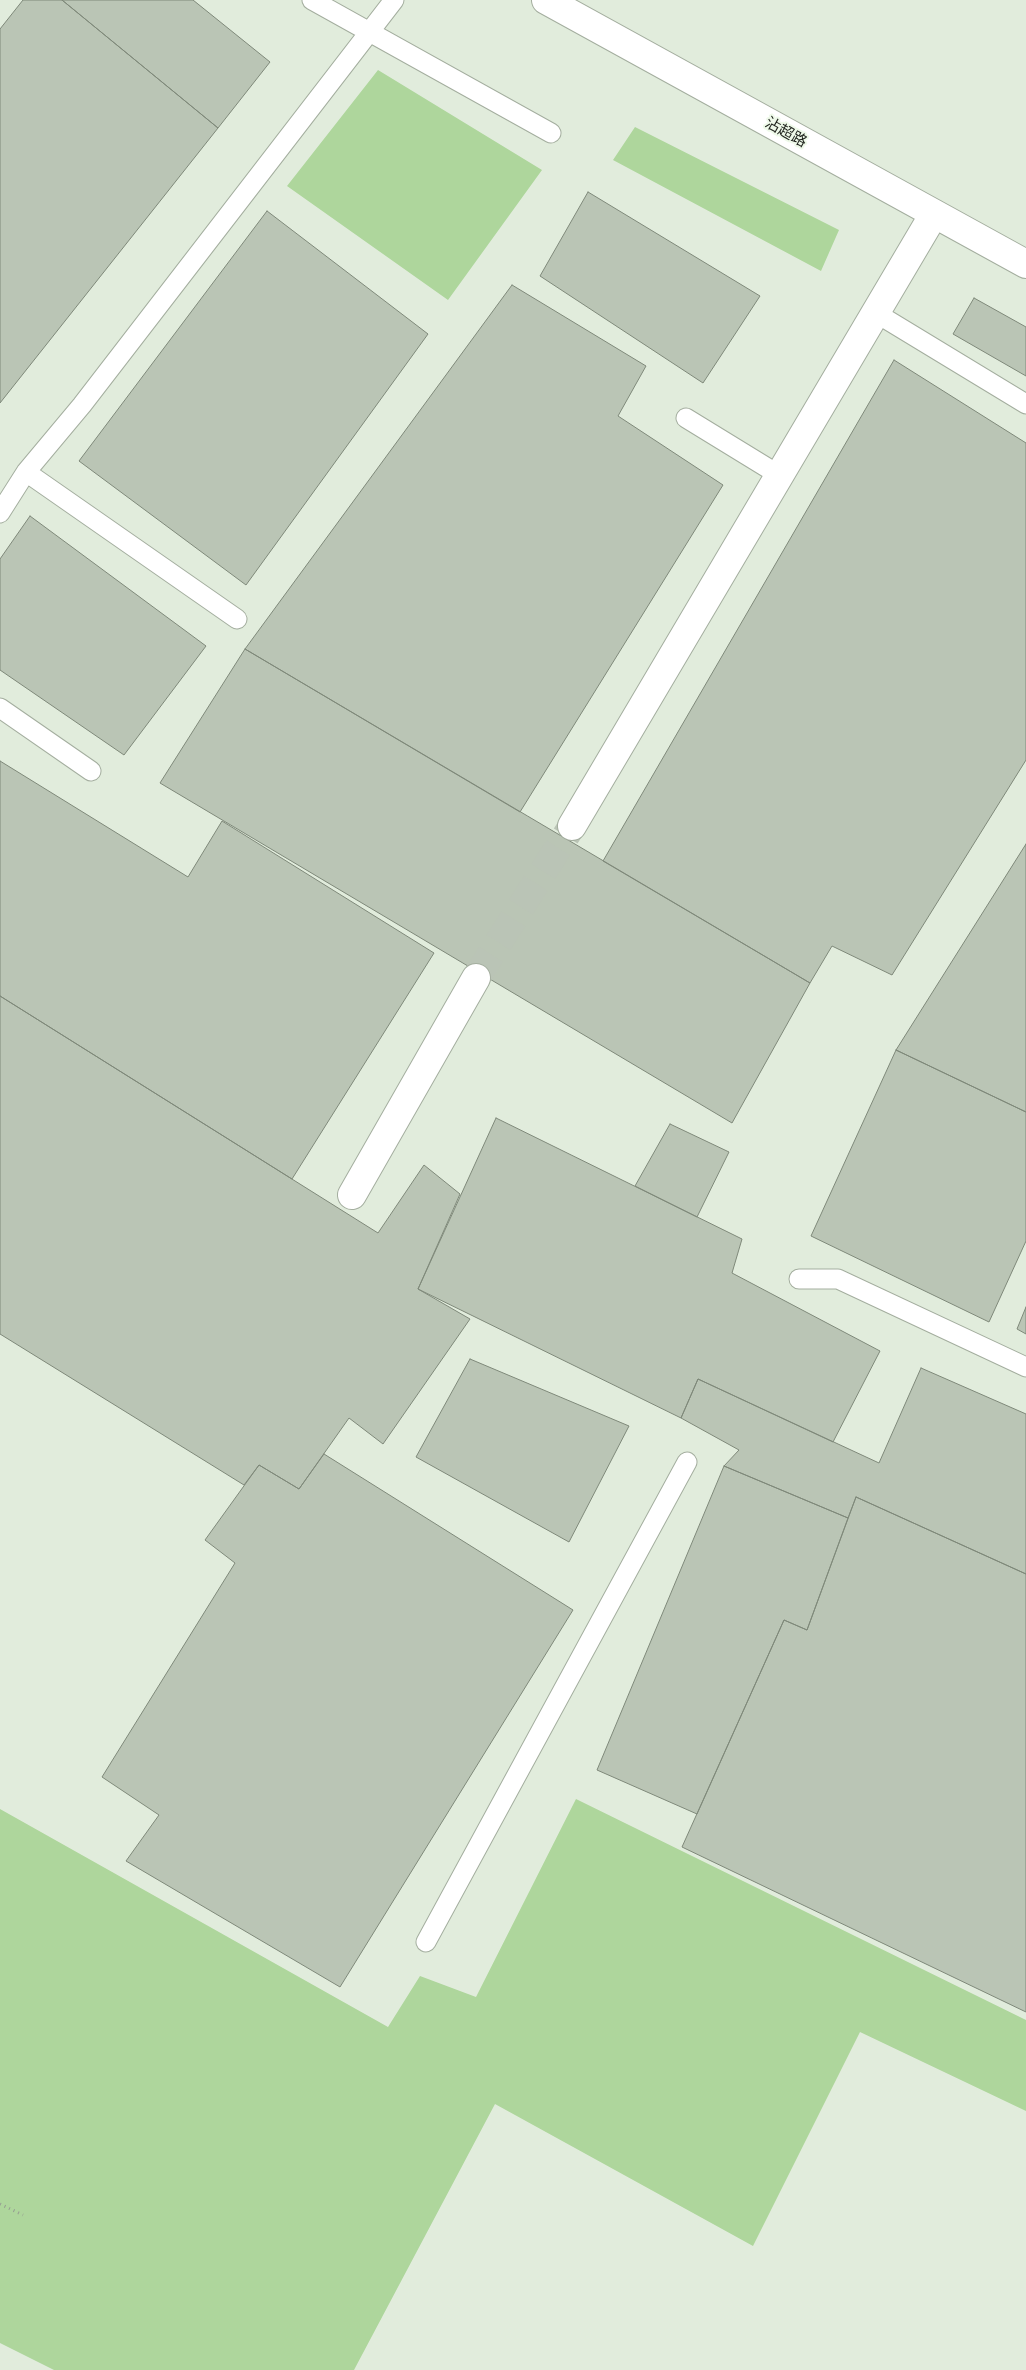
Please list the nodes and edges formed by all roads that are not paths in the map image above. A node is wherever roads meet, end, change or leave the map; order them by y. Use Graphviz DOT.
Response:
graph roads {
  1 [pos="312,0"];
  2 [pos="394,0"];
  3 [pos="546,0"];
  4 [pos="369,32"];
  5 [pos="551,133"];
  6 [pos="934,214"];
  7 [pos="1026,264"];
  8 [pos="876,312"];
  9 [pos="1026,404"];
  10 [pos="686,418"];
  11 [pos="26,472"];
  12 [pos="779,475"];
  13 [pos="0,513"];
  14 [pos="236,619"];
  15 [pos="0,708"];
  16 [pos="91,771"];
  17 [pos="572,826"];
  18 [pos="476,978"];
  19 [pos="352,1195"];
  20 [pos="800,1279"];
  21 [pos="1026,1367"];
  22 [pos="687,1462"];
  23 [pos="426,1942"];
  1 -- 4 [label="lane"];
  2 -- 4 [label="lane"];
  3 -- 6 [label="street, 沾超路"];
  4 -- 5 [label="lane"];
  4 -- 11 [label="lane"];
  6 -- 7 [label="street, 沾超路"];
  6 -- 8 [label="street"];
  8 -- 9 [label="lane"];
  8 -- 12 [label="street"];
  10 -- 12 [label="lane"];
  11 -- 13 [label="lane"];
  11 -- 14 [label="lane"];
  12 -- 17 [label="street"];
  15 -- 16 [label="lane"];
  18 -- 19 [label="street"];
  20 -- 21 [label="lane"];
  22 -- 23 [label="lane"];
}
